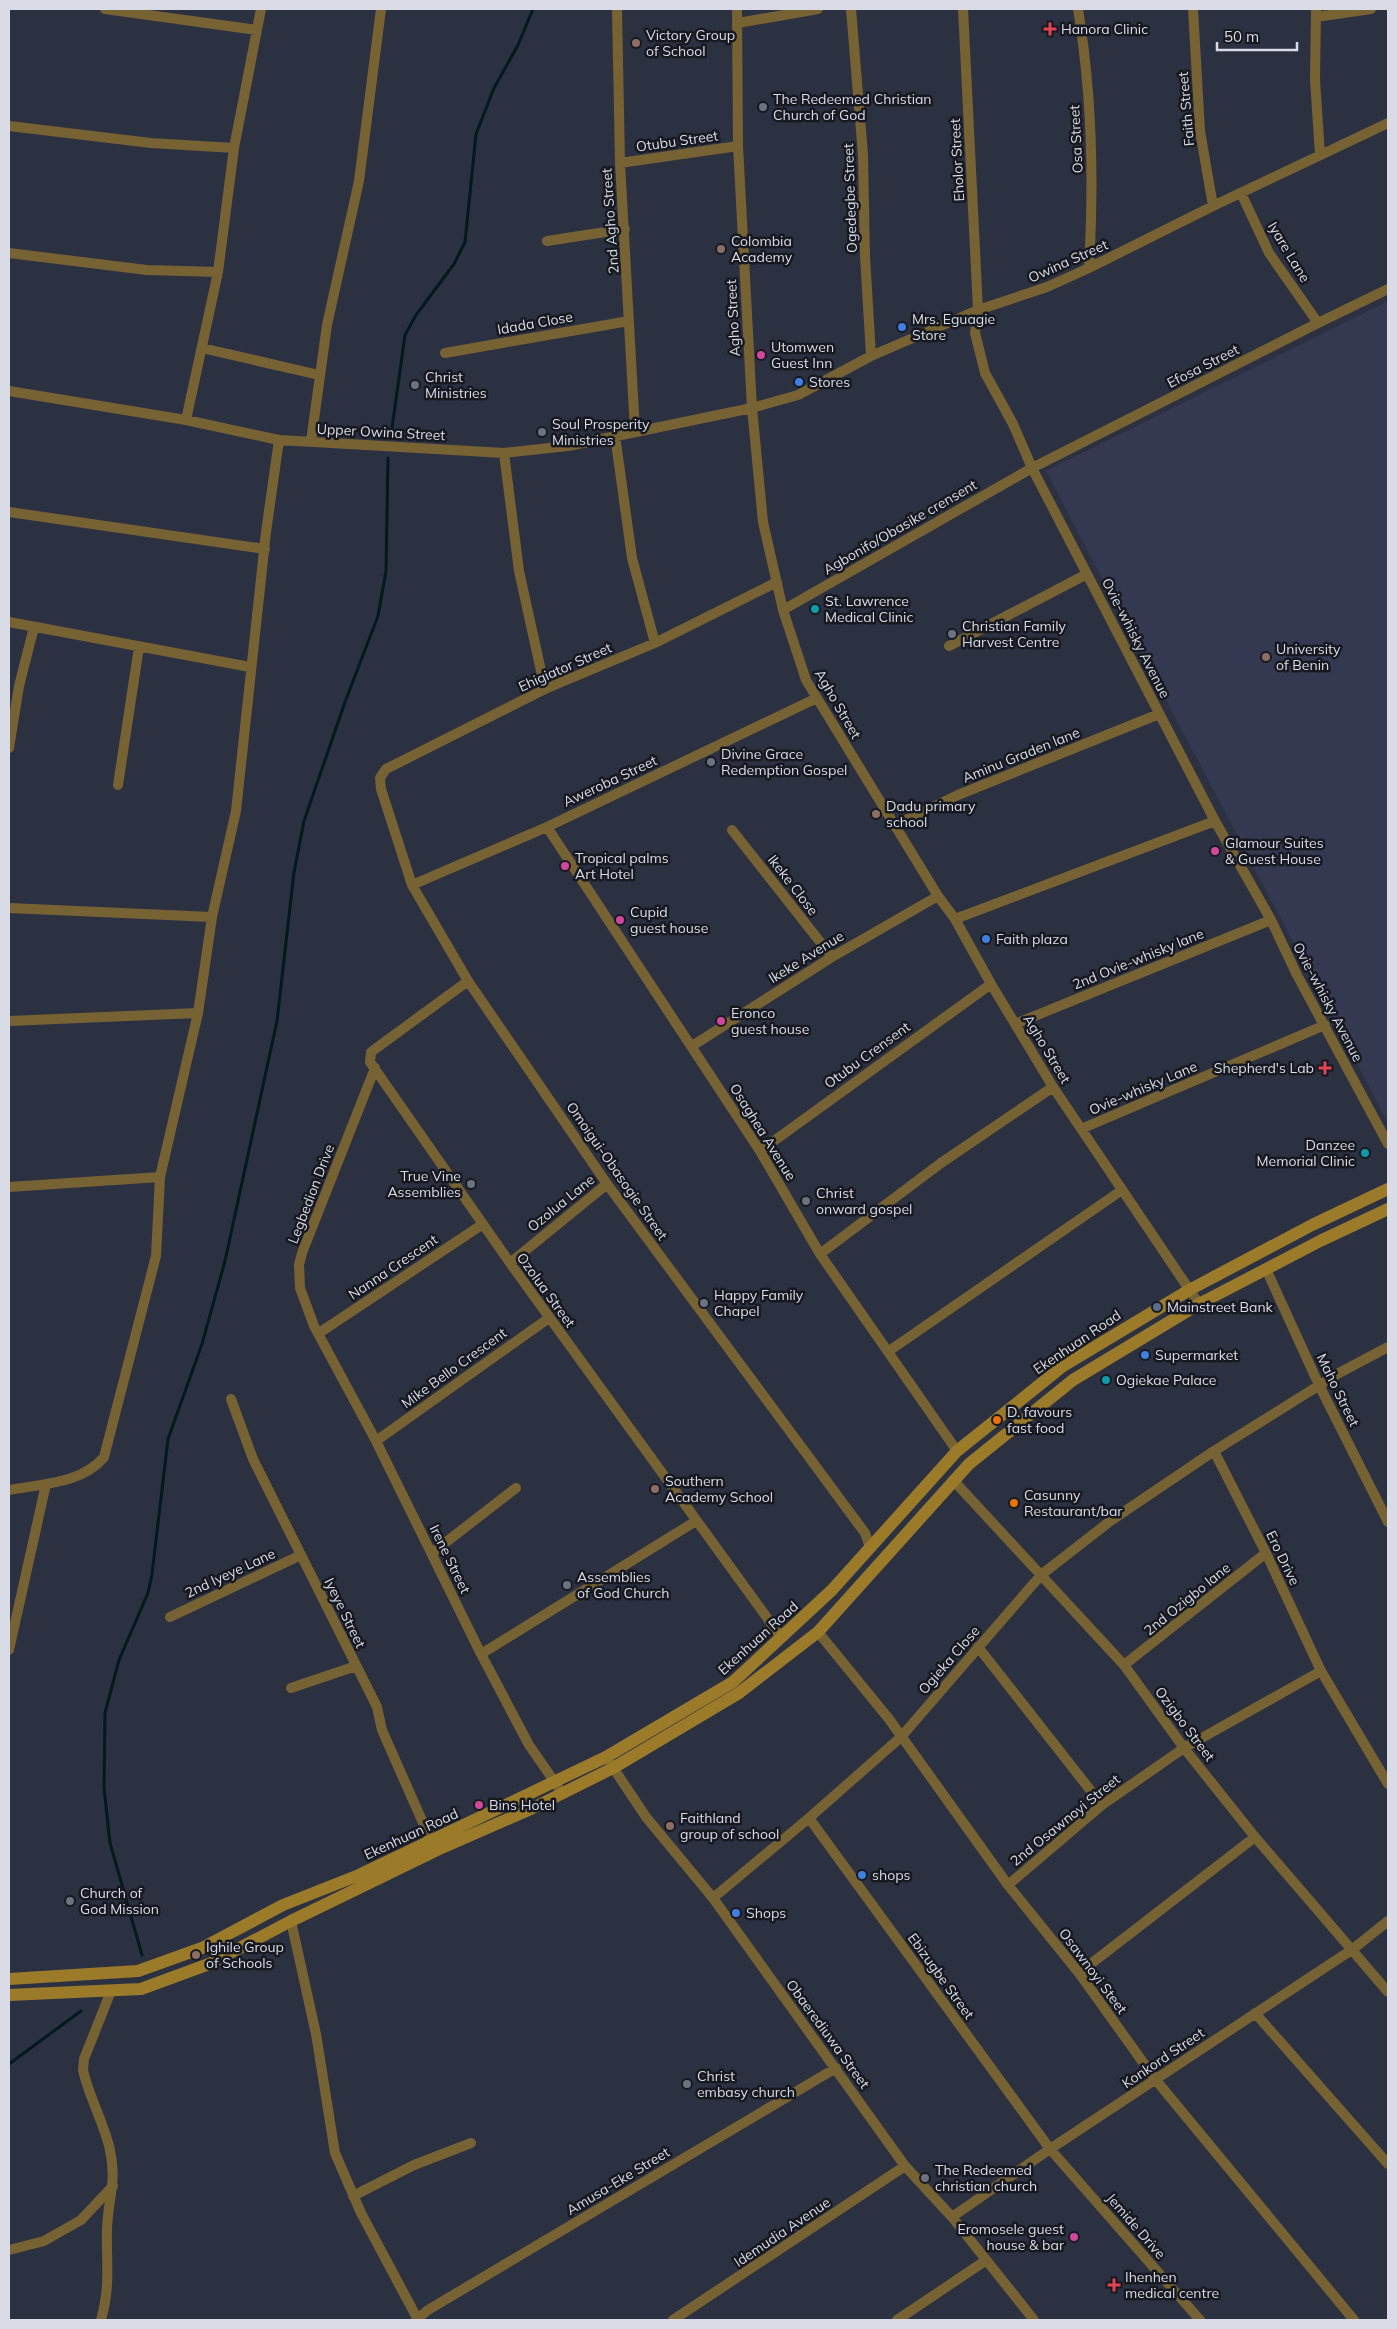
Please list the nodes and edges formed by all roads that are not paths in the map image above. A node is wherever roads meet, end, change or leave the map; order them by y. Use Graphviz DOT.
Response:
graph roads {
  1 [pos="105,9"];
  2 [pos="261,9"];
  3 [pos="381,9"];
  4 [pos="618,9"];
  5 [pos="737,9"];
  6 [pos="818,9"];
  7 [pos="851,9"];
  8 [pos="963,9"];
  9 [pos="1078,9"];
  10 [pos="1193,9"];
  11 [pos="1371,9"];
  12 [pos="153,12"];
  13 [pos="1316,13"];
  14 [pos="738,23"];
  15 [pos="257,30"];
  16 [pos="1388,123"];
  17 [pos="9,126"];
  18 [pos="738,146"];
  19 [pos="234,148"];
  20 [pos="1320,155"];
  21 [pos="620,163"];
  22 [pos="1241,193"];
  23 [pos="1213,206"];
  24 [pos="625,230"];
  25 [pos="547,241"];
  26 [pos="9,253"];
  27 [pos="1090,268"];
  28 [pos="218,272"];
  29 [pos="1388,289"];
  30 [pos="978,310"];
  31 [pos="629,321"];
  32 [pos="1318,323"];
  33 [pos="202,348"];
  34 [pos="445,352"];
  35 [pos="872,356"];
  36 [pos="319,375"];
  37 [pos="9,391"];
  38 [pos="752,408"];
  39 [pos="186,420"];
  40 [pos="635,431"];
  41 [pos="615,435"];
  42 [pos="279,440"];
  43 [pos="311,442"];
  44 [pos="504,453"];
  45 [pos="1032,468"];
  46 [pos="9,512"];
  47 [pos="265,549"];
  48 [pos="1087,574"];
  49 [pos="777,582"];
  50 [pos="783,610"];
  51 [pos="9,622"];
  52 [pos="34,626"];
  53 [pos="655,643"];
  54 [pos="139,646"];
  55 [pos="949,646"];
  56 [pos="250,667"];
  57 [pos="545,689"];
  58 [pos="817,698"];
  59 [pos="1160,714"];
  60 [pos="9,748"];
  61 [pos="118,785"];
  62 [pos="381,789"];
  63 [pos="1215,821"];
  64 [pos="895,825"];
  65 [pos="547,827"];
  66 [pos="732,830"];
  67 [pos="412,885"];
  68 [pos="938,896"];
  69 [pos="9,908"];
  70 [pos="212,917"];
  71 [pos="955,919"];
  72 [pos="1271,920"];
  73 [pos="832,957"];
  74 [pos="468,981"];
  75 [pos="991,984"];
  76 [pos="198,1013"];
  77 [pos="9,1021"];
  78 [pos="1016,1024"];
  79 [pos="1325,1025"];
  80 [pos="692,1046"];
  81 [pos="375,1068"];
  82 [pos="1053,1087"];
  83 [pos="1081,1129"];
  84 [pos="1388,1144"];
  85 [pos="760,1150"];
  86 [pos="160,1177"];
  87 [pos="607,1184"];
  88 [pos="9,1186"];
  89 [pos="1388,1189"];
  90 [pos="1122,1190"];
  91 [pos="1388,1209"];
  92 [pos="483,1224"];
  93 [pos="820,1254"];
  94 [pos="510,1263"];
  95 [pos="1266,1269"];
  96 [pos="1191,1288"];
  97 [pos="1199,1304"];
  98 [pos="549,1318"];
  99 [pos="319,1333"];
  100 [pos="1388,1347"];
  101 [pos="888,1351"];
  102 [pos="1319,1385"];
  103 [pos="231,1399"];
  104 [pos="376,1441"];
  105 [pos="957,1451"];
  106 [pos="1214,1451"];
  107 [pos="953,1480"];
  108 [pos="46,1484"];
  109 [pos="516,1488"];
  110 [pos="9,1490"];
  111 [pos="696,1521"];
  112 [pos="1388,1522"];
  113 [pos="870,1546"];
  114 [pos="432,1553"];
  115 [pos="1266,1553"];
  116 [pos="301,1555"];
  117 [pos="1041,1575"];
  118 [pos="170,1617"];
  119 [pos="818,1632"];
  120 [pos="781,1637"];
  121 [pos="978,1647"];
  122 [pos="9,1650"];
  123 [pos="481,1654"];
  124 [pos="1124,1665"];
  125 [pos="356,1666"];
  126 [pos="1321,1671"];
  127 [pos="291,1688"];
  128 [pos="901,1737"];
  129 [pos="1184,1748"];
  130 [pos="610,1763"];
  131 [pos="555,1783"];
  132 [pos="1388,1784"];
  133 [pos="563,1794"];
  134 [pos="1102,1805"];
  135 [pos="809,1818"];
  136 [pos="1255,1837"];
  137 [pos="431,1841"];
  138 [pos="1008,1885"];
  139 [pos="713,1898"];
  140 [pos="291,1921"];
  141 [pos="1388,1921"];
  142 [pos="1353,1949"];
  143 [pos="1078,1973"];
  144 [pos="9,1978"];
  145 [pos="111,1991"];
  146 [pos="1388,1992"];
  147 [pos="9,1995"];
  148 [pos="1255,2013"];
  149 [pos="836,2068"];
  150 [pos="1156,2079"];
  151 [pos="471,2143"];
  152 [pos="1050,2149"];
  153 [pos="1388,2164"];
  154 [pos="905,2166"];
  155 [pos="113,2186"];
  156 [pos="353,2196"];
  157 [pos="952,2217"];
  158 [pos="9,2250"];
  159 [pos="985,2261"];
  160 [pos="416,2319"];
  161 [pos="101,2320"];
  162 [pos="673,2320"];
  163 [pos="897,2320"];
  164 [pos="1034,2320"];
  165 [pos="1200,2320"];
  166 [pos="1354,2320"];
  1 -- 12 [label="street"];
  2 -- 15 [label="street"];
  3 -- 36 [label="street"];
  4 -- 21 [label="street, 2nd Agho Street"];
  5 -- 14 [label="street, Agho Street"];
  6 -- 14 [label="street"];
  7 -- 35 [label="street, Ogedegbe Street"];
  8 -- 30 [label="street, Eholor Street"];
  9 -- 27 [label="street, Osa Street"];
  10 -- 23 [label="street, Faith Street"];
  11 -- 13 [label="street"];
  12 -- 15 [label="street"];
  13 -- 20 [label="street"];
  14 -- 18 [label="street, Agho Street"];
  15 -- 19 [label="street"];
  16 -- 20 [label="street, Owina Street"];
  17 -- 19 [label="street"];
  18 -- 21 [label="street, Otubu Street"];
  18 -- 38 [label="street, Agho Street"];
  19 -- 28 [label="street"];
  20 -- 22 [label="street, Owina Street"];
  21 -- 24 [label="street, 2nd Agho Street"];
  22 -- 23 [label="street, Owina Street"];
  22 -- 32 [label="street, Iyare Lane"];
  23 -- 27 [label="street, Owina Street"];
  24 -- 25 [label="street"];
  24 -- 31 [label="street, 2nd Agho Street"];
  26 -- 28 [label="street"];
  27 -- 30 [label="street, Owina Street"];
  28 -- 33 [label="street"];
  29 -- 32 [label="street, Efosa Street"];
  30 -- 35 [label="street, Owina Street"];
  30 -- 45 [label="street, Eholor Street"];
  31 -- 34 [label="street, Idada Close"];
  31 -- 40 [label="street, 2nd Agho Street"];
  32 -- 45 [label="street, Efosa Street"];
  33 -- 36 [label="street"];
  33 -- 39 [label="street"];
  35 -- 38 [label="street, Owina Street"];
  36 -- 43 [label="street"];
  37 -- 39 [label="street, Upper Owina Street"];
  38 -- 40 [label="street, Upper Owina Street"];
  38 -- 49 [label="street, Agho Street"];
  39 -- 42 [label="street, Upper Owina Street"];
  40 -- 41 [label="street, Upper Owina Street"];
  41 -- 44 [label="street, Upper Owina Street"];
  41 -- 53 [label="street"];
  42 -- 43 [label="street, Upper Owina Street"];
  42 -- 47 [label="street"];
  43 -- 44 [label="street, Upper Owina Street"];
  44 -- 57 [label="street"];
  45 -- 48 [label="street, Ovie-whisky Avenue"];
  45 -- 50 [label="street, Agbonifo/Obasike crensent"];
  46 -- 47 [label="street"];
  47 -- 56 [label="street"];
  48 -- 55 [label="street"];
  48 -- 59 [label="street, Ovie-whisky Avenue"];
  49 -- 50 [label="street, Agho Street"];
  49 -- 53 [label="street, Ehigiator Street"];
  50 -- 58 [label="street, Agho Street"];
  51 -- 52 [label="street"];
  52 -- 54 [label="street"];
  52 -- 60 [label="street"];
  53 -- 57 [label="street, Ehigiator Street"];
  54 -- 56 [label="street"];
  54 -- 61 [label="street"];
  56 -- 70 [label="street"];
  57 -- 62 [label="street, Ehigiator Street"];
  58 -- 64 [label="street, Agho Street"];
  58 -- 65 [label="street, Aweroba Street"];
  59 -- 63 [label="street, Ovie-whisky Avenue"];
  59 -- 64 [label="street, Aminu Graden lane"];
  62 -- 67 [label="street, Omoigui-Obasogie Street"];
  63 -- 71 [label="street"];
  63 -- 72 [label="street, Ovie-whisky Avenue"];
  64 -- 68 [label="street, Agho Street"];
  65 -- 67 [label="street, Aweroba Street"];
  65 -- 80 [label="street, Osaghea Avenue"];
  66 -- 73 [label="street, Ikeke Close"];
  67 -- 74 [label="street, Omoigui-Obasogie Street"];
  68 -- 71 [label="street, Agho Street"];
  68 -- 73 [label="street, Ikeke Avenue"];
  69 -- 70 [label="street"];
  70 -- 76 [label="street"];
  71 -- 75 [label="street, Agho Street"];
  72 -- 78 [label="street, 2nd Ovie-whisky lane"];
  72 -- 79 [label="street, Ovie-whisky Avenue"];
  73 -- 80 [label="street, Ikeke Avenue"];
  74 -- 81 [label="street"];
  74 -- 87 [label="street, Omoigui-Obasogie Street"];
  75 -- 78 [label="street, Agho Street"];
  75 -- 85 [label="street, Otubu Crensent"];
  76 -- 77 [label="street"];
  76 -- 86 [label="street"];
  78 -- 82 [label="street, Agho Street"];
  79 -- 83 [label="street, Ovie-whisky Lane"];
  79 -- 84 [label="street, Ovie-whisky Avenue"];
  80 -- 85 [label="street, Osaghea Avenue"];
  81 -- 92 [label="street, Ozolua Street"];
  81 -- 99 [label="street, Legbedion Drive"];
  82 -- 83 [label="street, Agho Street"];
  82 -- 93 [label="street"];
  83 -- 90 [label="street, Agho Street"];
  85 -- 93 [label="street, Osaghea Avenue"];
  86 -- 88 [label="street"];
  86 -- 108 [label="street"];
  87 -- 94 [label="street, Ozolua Lane"];
  87 -- 113 [label="street, Omoigui-Obasogie Street"];
  89 -- 96 [label="main road, Ekenhuan Road"];
  90 -- 96 [label="street, Agho Street"];
  90 -- 101 [label="street"];
  91 -- 95 [label="main road, Ekenhuan Road"];
  92 -- 94 [label="street, Ozolua Street"];
  92 -- 99 [label="street, Nanna Crescent"];
  93 -- 101 [label="street, Osaghea Avenue"];
  94 -- 98 [label="street, Ozolua Street"];
  95 -- 97 [label="main road, Ekenhuan Road"];
  95 -- 102 [label="street, Maho Street"];
  96 -- 97 [label="street, Agho Street"];
  96 -- 105 [label="main road, Ekenhuan Road"];
  97 -- 107 [label="main road, Ekenhuan Road"];
  98 -- 104 [label="street, Mike Bello Crescent"];
  98 -- 111 [label="street, Ozolua Street"];
  99 -- 104 [label="street, Irene Street"];
  100 -- 102 [label="street"];
  101 -- 105 [label="street, Osaghea Avenue"];
  102 -- 106 [label="street"];
  102 -- 112 [label="street, Maho Street"];
  103 -- 116 [label="street, Iyeye Street"];
  104 -- 114 [label="street, Irene Street"];
  105 -- 113 [label="main road, Ekenhuan Road"];
  106 -- 115 [label="street, Ero Drive"];
  106 -- 117 [label="street, Ogieka Close"];
  107 -- 117 [label="street, Ozigbo Street"];
  107 -- 119 [label="main road, Ekenhuan Road"];
  108 -- 110 [label="street"];
  108 -- 122 [label="street"];
  109 -- 114 [label="street"];
  111 -- 120 [label="street, Ozolua Street"];
  111 -- 123 [label="street"];
  113 -- 120 [label="main road, Ekenhuan Road"];
  114 -- 123 [label="street, Irene Street"];
  115 -- 124 [label="street, 2nd Ozigbo lane"];
  115 -- 126 [label="street, Ero Drive"];
  116 -- 118 [label="street, 2nd Iyeye Lane"];
  116 -- 125 [label="street, Iyeye Street"];
  117 -- 121 [label="street, Ogieka Close"];
  117 -- 124 [label="street, Ozigbo Street"];
  119 -- 128 [label="street, Osawnoyi Steet"];
  119 -- 130 [label="main road, Ekenhuan Road"];
  120 -- 130 [label="main road, Ekenhuan Road"];
  121 -- 128 [label="street, Ogieka Close"];
  121 -- 134 [label="street"];
  123 -- 131 [label="street, Irene Street"];
  124 -- 129 [label="street, Ozigbo Street"];
  125 -- 127 [label="street"];
  125 -- 137 [label="street, Iyeye Street"];
  126 -- 129 [label="street, 2nd Osawnoyi Street"];
  126 -- 132 [label="street, Ero Drive"];
  128 -- 135 [label="street, Ogieka Close"];
  128 -- 138 [label="street, Osawnoyi Steet"];
  129 -- 134 [label="street, 2nd Osawnoyi Street"];
  129 -- 136 [label="street, Ozigbo Street"];
  130 -- 131 [label="main road, Ekenhuan Road"];
  130 -- 133 [label="main road, Ekenhuan Road"];
  130 -- 139 [label="street, Obaerediuwa Street"];
  131 -- 133 [label="street, Irene Street"];
  131 -- 137 [label="main road, Ekenhuan Road"];
  133 -- 140 [label="main road, Ekenhuan Road"];
  134 -- 138 [label="street, 2nd Osawnoyi Street"];
  135 -- 139 [label="street, Ogieka Close"];
  135 -- 152 [label="street, Ebizugbe Street"];
  136 -- 142 [label="street, Ozigbo Street"];
  136 -- 143 [label="street"];
  137 -- 144 [label="main road, Ekenhuan Road"];
  138 -- 143 [label="street, Osawnoyi Steet"];
  139 -- 149 [label="street, Obaerediuwa Street"];
  140 -- 145 [label="main road, Ekenhuan Road"];
  140 -- 156 [label="street"];
  141 -- 142 [label="street, Konkord Street"];
  142 -- 146 [label="street, Ozigbo Street"];
  142 -- 148 [label="street, Konkord Street"];
  143 -- 150 [label="street, Osawnoyi Steet"];
  145 -- 147 [label="main road, Ekenhuan Road"];
  145 -- 155 [label="street"];
  148 -- 150 [label="street, Konkord Street"];
  148 -- 153 [label="street"];
  149 -- 154 [label="street, Obaerediuwa Street"];
  149 -- 160 [label="street, Amusa-Eke Street"];
  150 -- 152 [label="street, Konkord Street"];
  150 -- 166 [label="street, Osawnoyi Steet"];
  151 -- 156 [label="street"];
  152 -- 157 [label="street, Konkord Street"];
  152 -- 165 [label="street, Jemide Drive"];
  154 -- 157 [label="street, Obaerediuwa Street"];
  154 -- 162 [label="street, Idemudia Avenue"];
  155 -- 158 [label="street"];
  155 -- 161 [label="street"];
  156 -- 160 [label="street"];
  157 -- 159 [label="street, Obaerediuwa Street"];
  159 -- 163 [label="street"];
  159 -- 164 [label="street, Obaerediuwa Street"];
}
